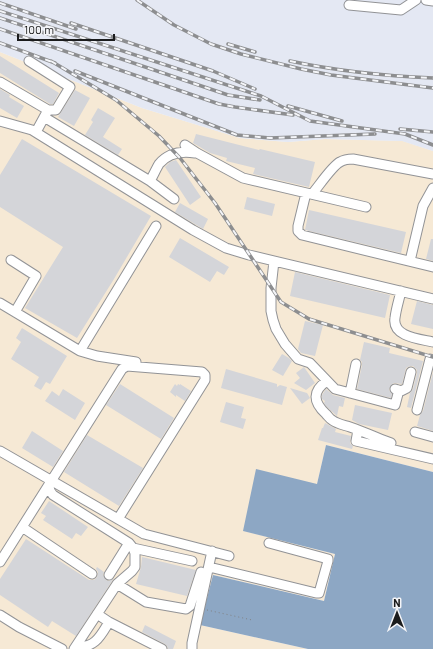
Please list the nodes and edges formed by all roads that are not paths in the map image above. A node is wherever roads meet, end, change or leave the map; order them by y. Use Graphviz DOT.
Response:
graph roads {
  1 [pos="416,0"];
  2 [pos="426,0"];
  3 [pos="433,1"];
  4 [pos="349,5"];
  5 [pos="29,61"];
  6 [pos="0,82"];
  7 [pos="46,113"];
  8 [pos="0,114"];
  9 [pos="0,121"];
  10 [pos="20,126"];
  11 [pos="36,132"];
  12 [pos="185,145"];
  13 [pos="197,153"];
  14 [pos="433,174"];
  15 [pos="150,181"];
  16 [pos="433,188"];
  17 [pos="309,194"];
  18 [pos="174,199"];
  19 [pos="366,207"];
  20 [pos="156,226"];
  21 [pos="11,260"];
  22 [pos="274,260"];
  23 [pos="410,261"];
  24 [pos="433,267"];
  25 [pos="401,291"];
  26 [pos="433,298"];
  27 [pos="0,303"];
  28 [pos="15,312"];
  29 [pos="433,342"];
  30 [pos="80,351"];
  31 [pos="430,360"];
  32 [pos="356,364"];
  33 [pos="172,369"];
  34 [pos="426,376"];
  35 [pos="327,381"];
  36 [pos="350,393"];
  37 [pos="417,410"];
  38 [pos="358,430"];
  39 [pos="416,432"];
  40 [pos="433,437"];
  41 [pos="391,443"];
  42 [pos="0,451"];
  43 [pos="433,459"];
  44 [pos="51,480"];
  45 [pos="118,519"];
  46 [pos="22,527"];
  47 [pos="269,543"];
  48 [pos="131,546"];
  49 [pos="212,551"];
  50 [pos="229,556"];
  51 [pos="192,561"];
  52 [pos="0,562"];
  53 [pos="205,569"];
  54 [pos="92,574"];
  55 [pos="109,575"];
  56 [pos="117,584"];
  57 [pos="0,614"];
  58 [pos="97,614"];
  59 [pos="109,622"];
  60 [pos="75,647"];
  61 [pos="191,647"];
  62 [pos="62,649"];
  63 [pos="162,649"];
  1 -- 4 [label="lane"];
  2 -- 3 [label="lane"];
  5 -- 7 [label="lane"];
  6 -- 7 [label="lane"];
  7 -- 11 [label="lane"];
  7 -- 15 [label="lane"];
  8 -- 10 [label="lane"];
  9 -- 10 [label="lane"];
  10 -- 11 [label="lane"];
  11 -- 22 [label="lane"];
  12 -- 13 [label="lane"];
  13 -- 15 [label="lane"];
  13 -- 17 [label="lane"];
  14 -- 17 [label="lane"];
  15 -- 18 [label="lane"];
  16 -- 23 [label="lane"];
  17 -- 19 [label="lane"];
  17 -- 23 [label="lane"];
  20 -- 30 [label="lane"];
  21 -- 28 [label="lane"];
  22 -- 25 [label="lane"];
  22 -- 35 [label="lane"];
  23 -- 24 [label="lane"];
  25 -- 26 [label="lane"];
  25 -- 29 [label="lane"];
  27 -- 28 [label="lane"];
  28 -- 30 [label="lane"];
  30 -- 33 [label="lane"];
  31 -- 34 [label="lane"];
  32 -- 36 [label="lane"];
  33 -- 44 [label="lane"];
  33 -- 45 [label="lane"];
  34 -- 36 [label="lane"];
  34 -- 37 [label="lane"];
  35 -- 36 [label="lane"];
  35 -- 38 [label="lane"];
  38 -- 41 [label="lane"];
  38 -- 43 [label="lane"];
  39 -- 40 [label="lane"];
  42 -- 44 [label="lane"];
  44 -- 45 [label="lane"];
  44 -- 46 [label="lane"];
  44 -- 48 [label="lane"];
  45 -- 49 [label="lane"];
  46 -- 52 [label="lane"];
  46 -- 54 [label="lane"];
  47 -- 53 [label="lane"];
  48 -- 51 [label="lane"];
  48 -- 55 [label="lane"];
  48 -- 56 [label="lane"];
  49 -- 50 [label="lane"];
  49 -- 53 [label="lane"];
  53 -- 56 [label="lane"];
  53 -- 61 [label="lane"];
  56 -- 58 [label="lane"];
  57 -- 62 [label="lane"];
  58 -- 59 [label="lane"];
  58 -- 60 [label="lane"];
  59 -- 60 [label="lane"];
  59 -- 63 [label="lane"];
}
